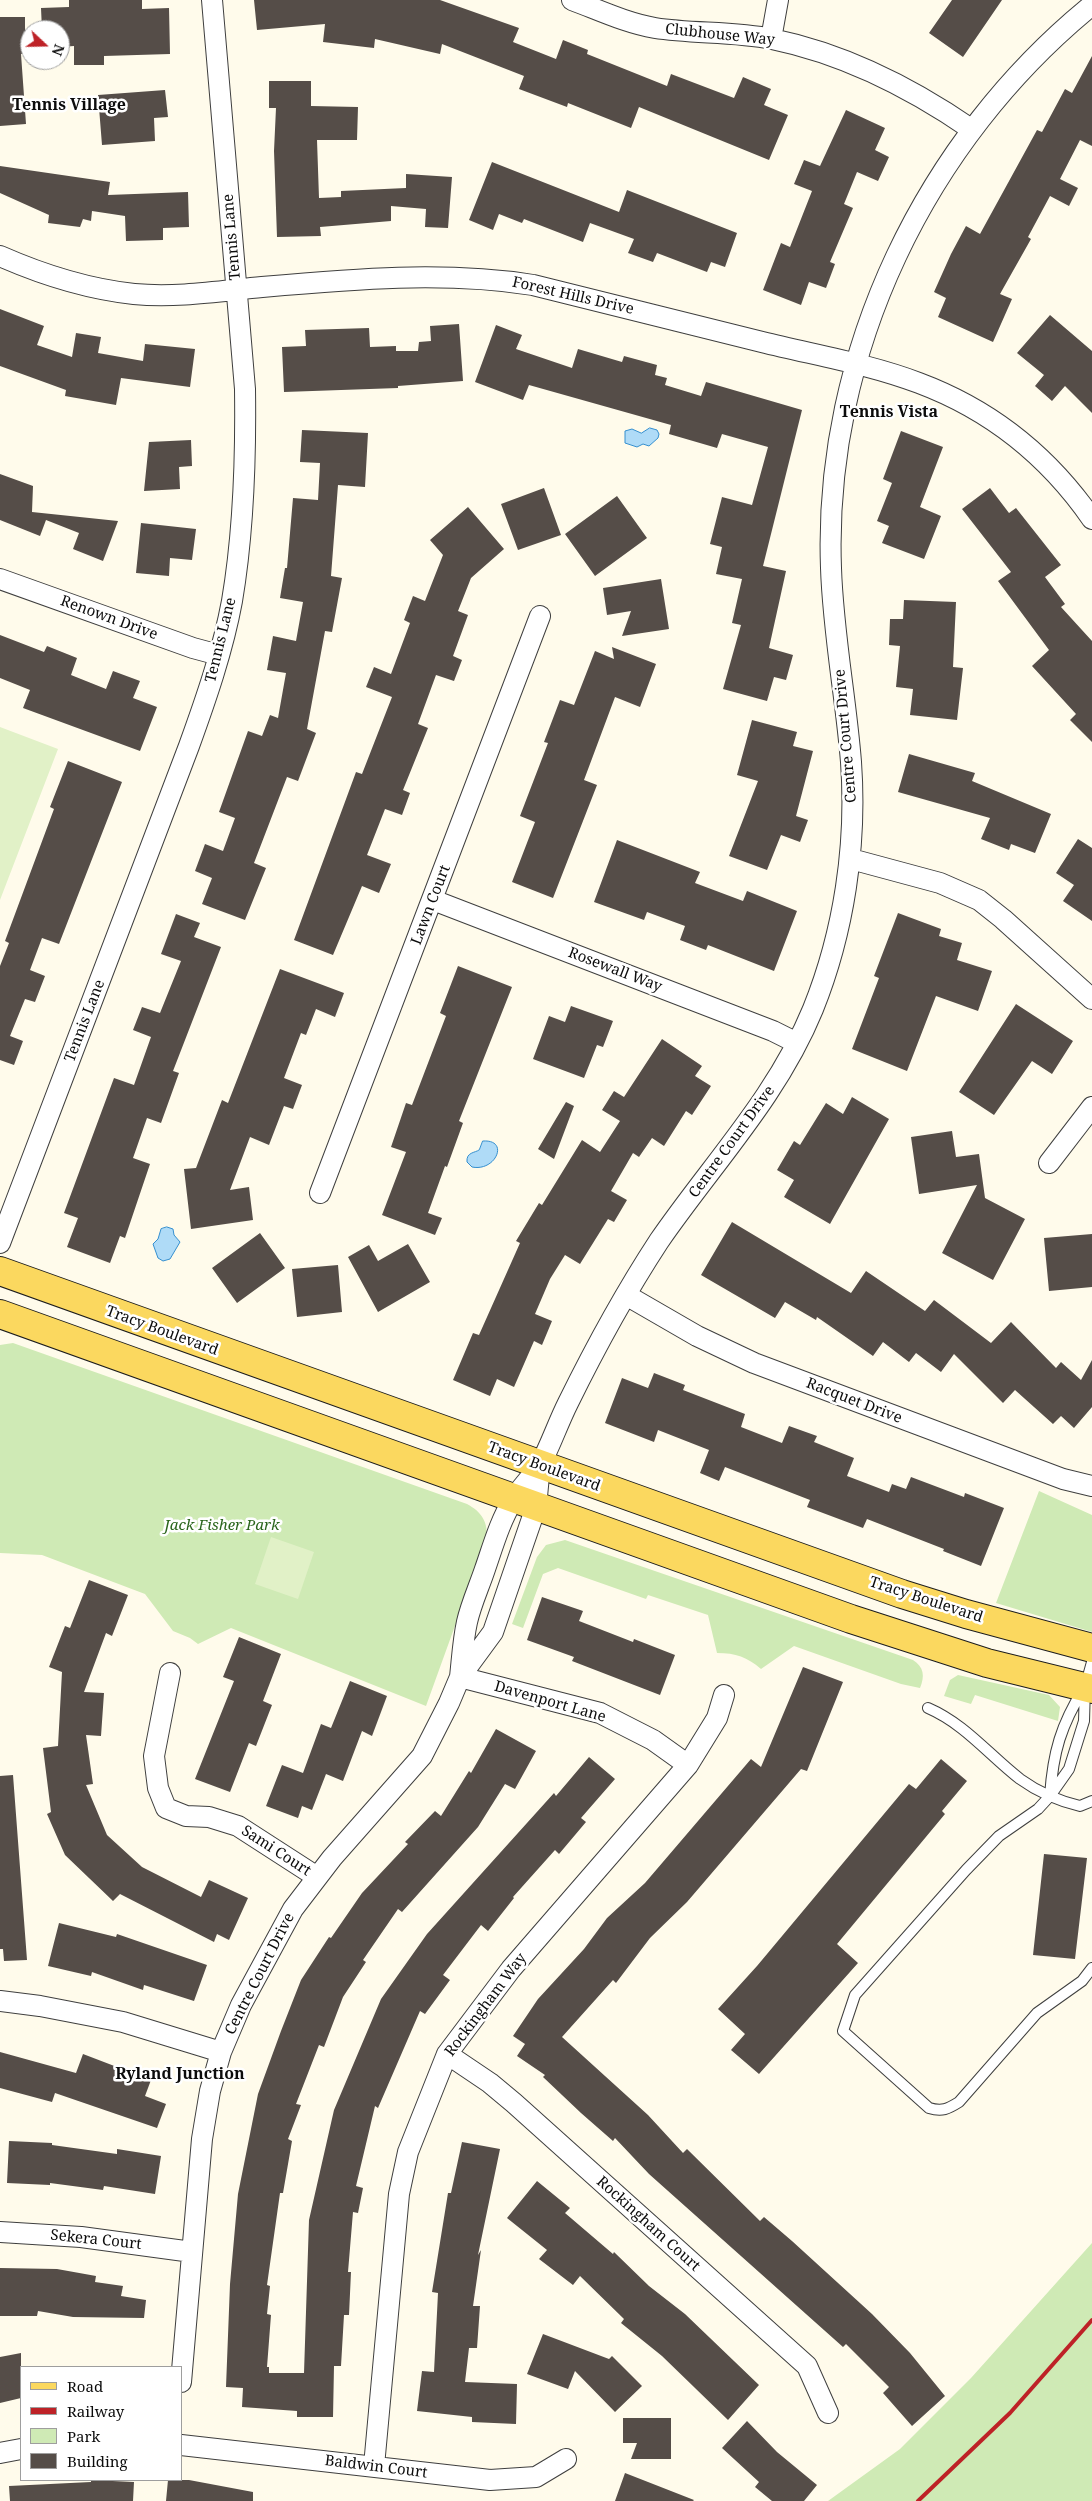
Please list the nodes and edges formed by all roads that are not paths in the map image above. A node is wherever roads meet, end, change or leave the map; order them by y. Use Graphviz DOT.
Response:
graph roads {
  1 [pos="212,0"];
  2 [pos="572,0"];
  3 [pos="778,0"];
  4 [pos="1092,5"];
  5 [pos="771,39"];
  6 [pos="970,129"];
  7 [pos="0,256"];
  8 [pos="237,289"];
  9 [pos="856,366"];
  10 [pos="1092,519"];
  11 [pos="0,579"];
  12 [pos="540,616"];
  13 [pos="219,655"];
  14 [pos="851,859"];
  15 [pos="433,900"];
  16 [pos="1092,999"];
  17 [pos="797,1043"];
  18 [pos="1092,1107"];
  19 [pos="1049,1163"];
  20 [pos="320,1193"];
  21 [pos="0,1243"];
  22 [pos="0,1271"];
  23 [pos="626,1295"];
  24 [pos="0,1314"];
  25 [pos="540,1465"];
  26 [pos="1092,1486"];
  27 [pos="525,1503"];
  28 [pos="1092,1648"];
  29 [pos="170,1673"];
  30 [pos="460,1678"];
  31 [pos="1090,1679"];
  32 [pos="724,1695"];
  33 [pos="928,1708"];
  34 [pos="688,1765"];
  35 [pos="1050,1796"];
  36 [pos="1092,1802"];
  37 [pos="318,1877"];
  38 [pos="1092,1968"];
  39 [pos="0,2001"];
  40 [pos="221,2052"];
  41 [pos="447,2054"];
  42 [pos="0,2232"];
  43 [pos="192,2252"];
  44 [pos="182,2370"];
  45 [pos="828,2412"];
  46 [pos="182,2444"];
  47 [pos="20,2449"];
  48 [pos="0,2453"];
  49 [pos="566,2459"];
  50 [pos="374,2466"];
  1 -- 8 [label="street, Tennis Lane"];
  2 -- 5 [label="street, Clubhouse Way"];
  3 -- 5 [label="street"];
  4 -- 6 [label="street, Centre Court Drive"];
  5 -- 6 [label="street, Clubhouse Way"];
  6 -- 9 [label="street, Centre Court Drive"];
  7 -- 8 [label="street, Forest Hills Drive"];
  8 -- 9 [label="street, Forest Hills Drive"];
  8 -- 13 [label="street, Tennis Lane"];
  9 -- 10 [label="street, Forest Hills Drive"];
  9 -- 14 [label="street, Centre Court Drive"];
  11 -- 13 [label="street, Renown Drive"];
  12 -- 15 [label="street, Lawn Court"];
  13 -- 21 [label="street, Tennis Lane"];
  14 -- 16 [label="street"];
  14 -- 17 [label="street, Centre Court Drive"];
  15 -- 17 [label="street, Rosewall Way"];
  15 -- 20 [label="street, Lawn Court"];
  17 -- 23 [label="street, Centre Court Drive"];
  18 -- 19 [label="street"];
  22 -- 25 [label="main road, Tracy Boulevard"];
  23 -- 25 [label="street, Centre Court Drive"];
  23 -- 26 [label="street, Racquet Drive"];
  24 -- 27 [label="main road"];
  25 -- 27 [label="street, Centre Court Drive"];
  25 -- 28 [label="main road, Tracy Boulevard"];
  27 -- 30 [label="street, Centre Court Drive"];
  27 -- 30 [label="street, Centre Court Drive"];
  27 -- 31 [label="main road"];
  29 -- 37 [label="street, Sami Court"];
  30 -- 34 [label="street, Davenport Lane"];
  30 -- 37 [label="street, Centre Court Drive"];
  31 -- 35 [label="lane"];
  31 -- 35 [label="lane"];
  32 -- 34 [label="street, Rockingham Way"];
  33 -- 35 [label="lane"];
  34 -- 41 [label="street, Rockingham Way"];
  35 -- 36 [label="lane"];
  35 -- 38 [label="lane"];
  37 -- 40 [label="street, Centre Court Drive"];
  39 -- 40 [label="street"];
  40 -- 43 [label="street, Centre Court Drive"];
  41 -- 45 [label="street, Rockingham Court"];
  41 -- 50 [label="street, Rockingham Way"];
  42 -- 43 [label="street, Sekera Court"];
  43 -- 44 [label="street, Centre Court Drive"];
  46 -- 50 [label="street, Baldwin Court"];
  47 -- 48 [label="street"];
  49 -- 50 [label="street, Baldwin Court"];
}
